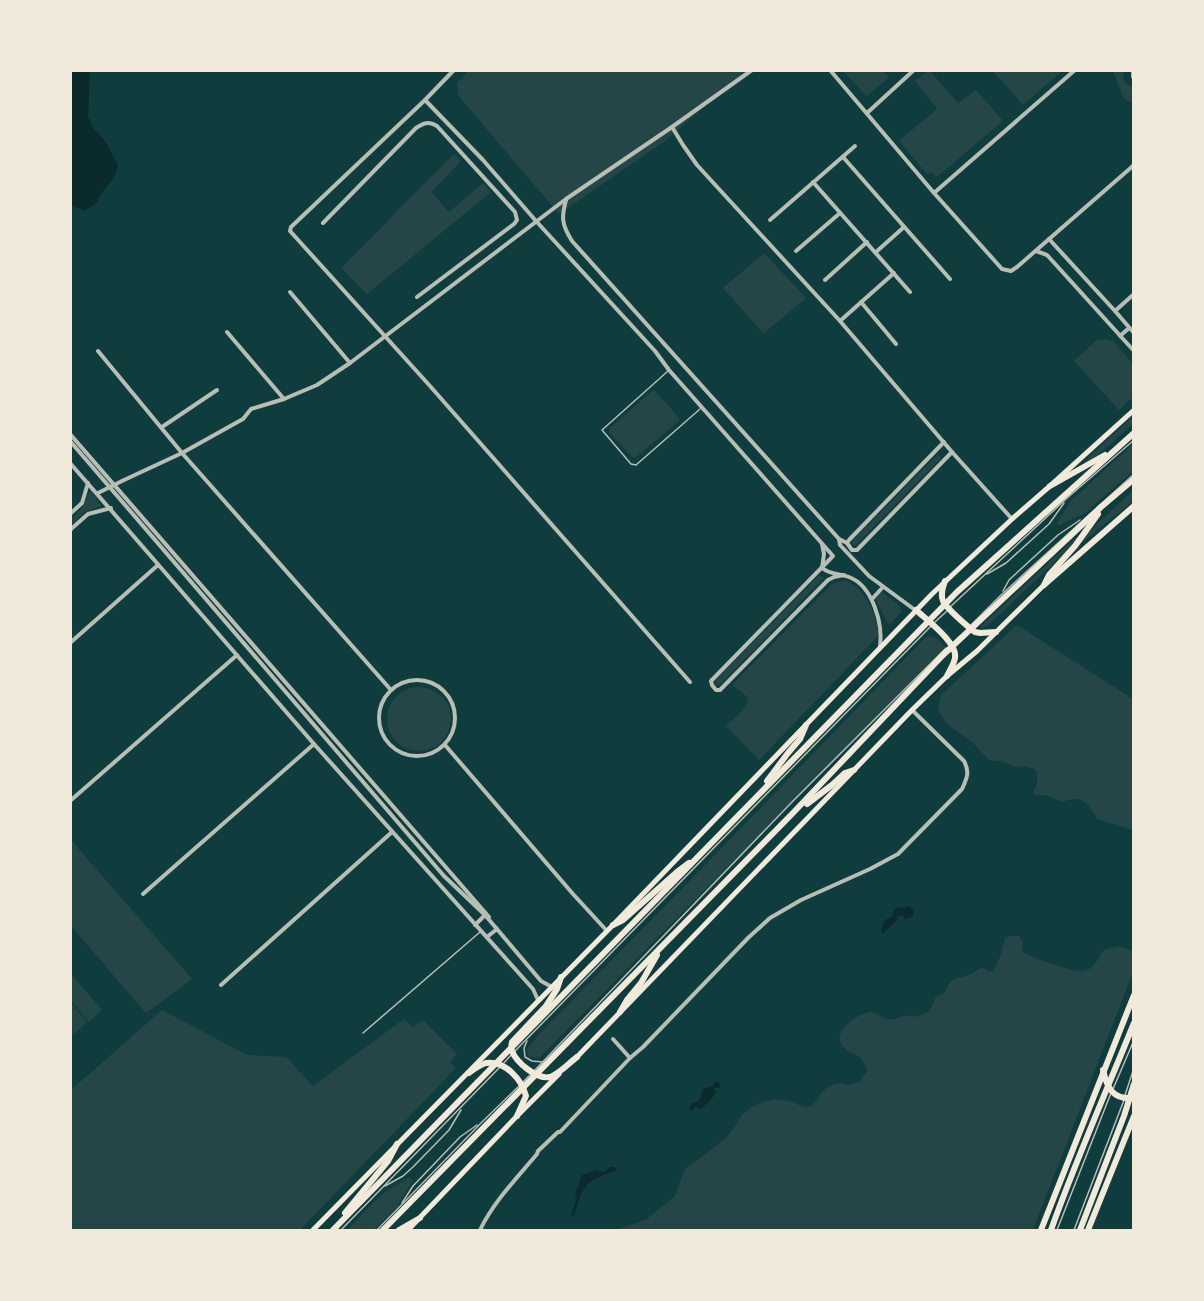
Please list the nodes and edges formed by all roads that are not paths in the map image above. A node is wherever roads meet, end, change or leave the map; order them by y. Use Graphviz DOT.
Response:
graph roads {
  1 [pos="454,70"];
  2 [pos="752,70"];
  3 [pos="830,70"];
  4 [pos="914,70"];
  5 [pos="1075,70"];
  6 [pos="1133,70"];
  7 [pos="1133,77"];
  8 [pos="425,100"];
  9 [pos="867,113"];
  10 [pos="672,127"];
  11 [pos="855,146"];
  12 [pos="843,157"];
  13 [pos="483,159"];
  14 [pos="472,165"];
  15 [pos="1134,165"];
  16 [pos="813,182"];
  17 [pos="934,194"];
  18 [pos="566,199"];
  19 [pos="840,213"];
  20 [pos="770,220"];
  21 [pos="536,221"];
  22 [pos="323,223"];
  23 [pos="904,226"];
  24 [pos="1049,239"];
  25 [pos="867,242"];
  26 [pos="796,251"];
  27 [pos="1036,251"];
  28 [pos="876,252"];
  29 [pos="894,273"];
  30 [pos="950,279"];
  31 [pos="825,280"];
  32 [pos="290,292"];
  33 [pos="910,292"];
  34 [pos="1134,294"];
  35 [pos="417,297"];
  36 [pos="861,302"];
  37 [pos="1115,311"];
  38 [pos="840,321"];
  39 [pos="1129,328"];
  40 [pos="226,332"];
  41 [pos="1134,333"];
  42 [pos="385,336"];
  43 [pos="1120,336"];
  44 [pos="896,344"];
  45 [pos="98,351"];
  46 [pos="1134,351"];
  47 [pos="350,363"];
  48 [pos="669,370"];
  49 [pos="217,390"];
  50 [pos="284,399"];
  51 [pos="702,408"];
  52 [pos="1134,410"];
  53 [pos="162,427"];
  54 [pos="1134,433"];
  55 [pos="70,434"];
  56 [pos="1134,440"];
  57 [pos="70,441"];
  58 [pos="944,442"];
  59 [pos="952,452"];
  60 [pos="1112,452"];
  61 [pos="182,453"];
  62 [pos="70,463"];
  63 [pos="1134,474"];
  64 [pos="1134,479"];
  65 [pos="88,482"];
  66 [pos="112,486"];
  67 [pos="1050,486"];
  68 [pos="98,493"];
  69 [pos="1066,499"];
  70 [pos="1134,506"];
  71 [pos="1101,507"];
  72 [pos="111,508"];
  73 [pos="70,514"];
  74 [pos="1085,517"];
  75 [pos="1012,519"];
  76 [pos="70,530"];
  77 [pos="839,539"];
  78 [pos="822,543"];
  79 [pos="847,543"];
  80 [pos="158,565"];
  81 [pos="822,568"];
  82 [pos="844,575"];
  83 [pos="983,577"];
  84 [pos="945,581"];
  85 [pos="1044,585"];
  86 [pos="883,587"];
  87 [pos="1001,595"];
  88 [pos="872,599"];
  89 [pos="947,606"];
  90 [pos="916,610"];
  91 [pos="930,623"];
  92 [pos="970,628"];
  93 [pos="996,632"];
  94 [pos="70,643"];
  95 [pos="952,645"];
  96 [pos="880,647"];
  97 [pos="237,655"];
  98 [pos="947,676"];
  99 [pos="690,682"];
  100 [pos="391,690"];
  101 [pos="912,710"];
  102 [pos="806,725"];
  103 [pos="314,744"];
  104 [pos="445,745"];
  105 [pos="854,770"];
  106 [pos="763,790"];
  107 [pos="70,801"];
  108 [pos="792,814"];
  109 [pos="392,832"];
  110 [pos="697,858"];
  111 [pos="143,894"];
  112 [pos="485,915"];
  113 [pos="475,924"];
  114 [pos="613,925"];
  115 [pos="497,929"];
  116 [pos="481,931"];
  117 [pos="607,931"];
  118 [pos="487,937"];
  119 [pos="663,945"];
  120 [pos="561,977"];
  121 [pos="221,985"];
  122 [pos="552,987"];
  123 [pos="1134,995"];
  124 [pos="538,1001"];
  125 [pos="620,1012"];
  126 [pos="1134,1023"];
  127 [pos="363,1033"];
  128 [pos="529,1037"];
  129 [pos="613,1039"];
  130 [pos="1134,1040"];
  131 [pos="512,1051"];
  132 [pos="577,1057"];
  133 [pos="630,1058"];
  134 [pos="543,1062"];
  135 [pos="499,1064"];
  136 [pos="1134,1068"];
  137 [pos="1103,1070"];
  138 [pos="469,1073"];
  139 [pos="535,1074"];
  140 [pos="1134,1084"];
  141 [pos="522,1086"];
  142 [pos="1110,1089"];
  143 [pos="1129,1098"];
  144 [pos="462,1106"];
  145 [pos="517,1116"];
  146 [pos="1134,1116"];
  147 [pos="481,1123"];
  148 [pos="397,1144"];
  149 [pos="383,1188"];
  150 [pos="400,1207"];
  151 [pos="420,1218"];
  152 [pos="337,1229"];
  153 [pos="313,1230"];
  154 [pos="377,1230"];
  155 [pos="383,1230"];
  156 [pos="399,1230"];
  157 [pos="408,1230"];
  158 [pos="480,1230"];
  159 [pos="1041,1230"];
  160 [pos="1051,1230"];
  161 [pos="1057,1230"];
  162 [pos="1074,1230"];
  163 [pos="1080,1230"];
  164 [pos="1088,1230"];
  1 -- 8 [label="street"];
  2 -- 10 [label="street"];
  3 -- 9 [label="street"];
  4 -- 9 [label="street"];
  5 -- 17 [label="street"];
  6 -- 7 [label="street"];
  8 -- 13 [label="street"];
  8 -- 42 [label="street"];
  9 -- 17 [label="street"];
  10 -- 18 [label="street"];
  10 -- 38 [label="street"];
  11 -- 12 [label="street"];
  12 -- 16 [label="street"];
  12 -- 23 [label="street"];
  13 -- 14 [label="street"];
  13 -- 21 [label="street"];
  14 -- 22 [label="street"];
  14 -- 35 [label="street"];
  15 -- 24 [label="street"];
  16 -- 19 [label="street"];
  16 -- 20 [label="street"];
  17 -- 27 [label="street"];
  18 -- 21 [label="street"];
  18 -- 77 [label="street"];
  19 -- 25 [label="street"];
  19 -- 26 [label="street"];
  21 -- 42 [label="street"];
  21 -- 48 [label="street"];
  23 -- 28 [label="street"];
  23 -- 30 [label="street"];
  24 -- 27 [label="street"];
  24 -- 37 [label="street"];
  25 -- 28 [label="street"];
  25 -- 31 [label="street"];
  27 -- 43 [label="street"];
  28 -- 29 [label="street"];
  29 -- 33 [label="street"];
  29 -- 36 [label="street"];
  32 -- 47 [label="street"];
  34 -- 37 [label="street"];
  36 -- 38 [label="street"];
  36 -- 44 [label="street"];
  37 -- 39 [label="street"];
  38 -- 58 [label="street"];
  39 -- 41 [label="street"];
  39 -- 43 [label="street"];
  40 -- 50 [label="street"];
  42 -- 47 [label="street"];
  42 -- 99 [label="street"];
  43 -- 46 [label="street"];
  45 -- 53 [label="street"];
  47 -- 50 [label="street"];
  48 -- 51 [label="street"];
  48 -- 51 [label="lane"];
  49 -- 53 [label="street"];
  50 -- 61 [label="street"];
  51 -- 78 [label="street"];
  52 -- 67 [label="main road"];
  53 -- 61 [label="street"];
  54 -- 60 [label="main road"];
  55 -- 66 [label="street"];
  56 -- 69 [label="lane"];
  57 -- 66 [label="street"];
  58 -- 59 [label="street"];
  58 -- 79 [label="street"];
  59 -- 75 [label="street"];
  59 -- 79 [label="street"];
  60 -- 67 [label="main road"];
  60 -- 89 [label="main road"];
  61 -- 66 [label="street"];
  61 -- 100 [label="street"];
  62 -- 65 [label="street"];
  63 -- 74 [label="lane"];
  64 -- 71 [label="main road"];
  65 -- 68 [label="street"];
  65 -- 73 [label="street"];
  66 -- 68 [label="street"];
  66 -- 112 [label="street"];
  66 -- 115 [label="street"];
  67 -- 75 [label="main road"];
  68 -- 72 [label="street"];
  69 -- 83 [label="lane"];
  69 -- 83 [label="lane"];
  70 -- 85 [label="main road"];
  71 -- 85 [label="main road"];
  71 -- 92 [label="main road"];
  72 -- 76 [label="street"];
  72 -- 80 [label="street"];
  74 -- 87 [label="lane"];
  74 -- 87 [label="lane"];
  75 -- 84 [label="main road"];
  77 -- 79 [label="street"];
  77 -- 86 [label="street"];
  78 -- 81 [label="street"];
  78 -- 81 [label="street"];
  80 -- 94 [label="street"];
  80 -- 97 [label="street"];
  81 -- 82 [label="street"];
  81 -- 82 [label="street"];
  82 -- 88 [label="street"];
  83 -- 89 [label="lane"];
  84 -- 89 [label="main road"];
  84 -- 90 [label="main road"];
  85 -- 93 [label="main road"];
  86 -- 88 [label="street"];
  86 -- 90 [label="street"];
  87 -- 92 [label="lane"];
  88 -- 96 [label="street"];
  89 -- 91 [label="main road"];
  89 -- 92 [label="main road"];
  90 -- 91 [label="main road"];
  90 -- 96 [label="main road"];
  91 -- 95 [label="main road"];
  91 -- 106 [label="main road"];
  91 -- 128 [label="lane"];
  92 -- 93 [label="main road"];
  92 -- 95 [label="main road"];
  93 -- 98 [label="main road"];
  95 -- 98 [label="main road"];
  95 -- 108 [label="main road"];
  95 -- 134 [label="lane"];
  96 -- 102 [label="main road"];
  97 -- 103 [label="street"];
  97 -- 107 [label="street"];
  98 -- 101 [label="main road"];
  100 -- 104 [label="street"];
  100 -- 104 [label="street"];
  101 -- 105 [label="main road"];
  101 -- 133 [label="street"];
  102 -- 106 [label="main road"];
  102 -- 114 [label="main road"];
  103 -- 109 [label="street"];
  103 -- 111 [label="street"];
  104 -- 117 [label="street"];
  105 -- 108 [label="main road"];
  105 -- 125 [label="main road"];
  106 -- 110 [label="main road"];
  108 -- 119 [label="main road"];
  109 -- 113 [label="street"];
  109 -- 121 [label="street"];
  110 -- 114 [label="main road"];
  110 -- 131 [label="main road"];
  112 -- 113 [label="street"];
  112 -- 115 [label="street"];
  113 -- 116 [label="street"];
  114 -- 117 [label="main road"];
  115 -- 118 [label="street"];
  115 -- 122 [label="street"];
  116 -- 118 [label="street"];
  116 -- 127 [label="lane"];
  117 -- 120 [label="main road"];
  118 -- 124 [label="street"];
  119 -- 125 [label="main road"];
  119 -- 139 [label="main road"];
  120 -- 122 [label="main road"];
  120 -- 131 [label="main road"];
  122 -- 124 [label="main road"];
  123 -- 137 [label="main road"];
  124 -- 138 [label="main road"];
  125 -- 132 [label="main road"];
  126 -- 142 [label="main road"];
  128 -- 131 [label="lane"];
  128 -- 134 [label="lane"];
  129 -- 133 [label="street"];
  130 -- 142 [label="lane"];
  131 -- 135 [label="main road"];
  131 -- 139 [label="main road"];
  132 -- 139 [label="main road"];
  132 -- 145 [label="main road"];
  133 -- 158 [label="street"];
  134 -- 139 [label="lane"];
  135 -- 138 [label="main road"];
  135 -- 141 [label="main road"];
  135 -- 144 [label="lane"];
  135 -- 152 [label="main road"];
  136 -- 143 [label="lane"];
  137 -- 142 [label="main road"];
  137 -- 159 [label="main road"];
  138 -- 148 [label="main road"];
  139 -- 141 [label="main road"];
  140 -- 143 [label="main road"];
  141 -- 145 [label="main road"];
  141 -- 147 [label="lane"];
  141 -- 155 [label="main road"];
  142 -- 143 [label="main road"];
  142 -- 160 [label="main road"];
  142 -- 161 [label="lane"];
  143 -- 162 [label="lane"];
  143 -- 163 [label="main road"];
  144 -- 149 [label="lane"];
  144 -- 149 [label="lane"];
  145 -- 151 [label="main road"];
  146 -- 164 [label="main road"];
  147 -- 150 [label="lane"];
  147 -- 150 [label="lane"];
  148 -- 152 [label="main road"];
  148 -- 153 [label="main road"];
  149 -- 152 [label="lane"];
  150 -- 154 [label="lane"];
  151 -- 156 [label="main road"];
  151 -- 157 [label="main road"];
}
